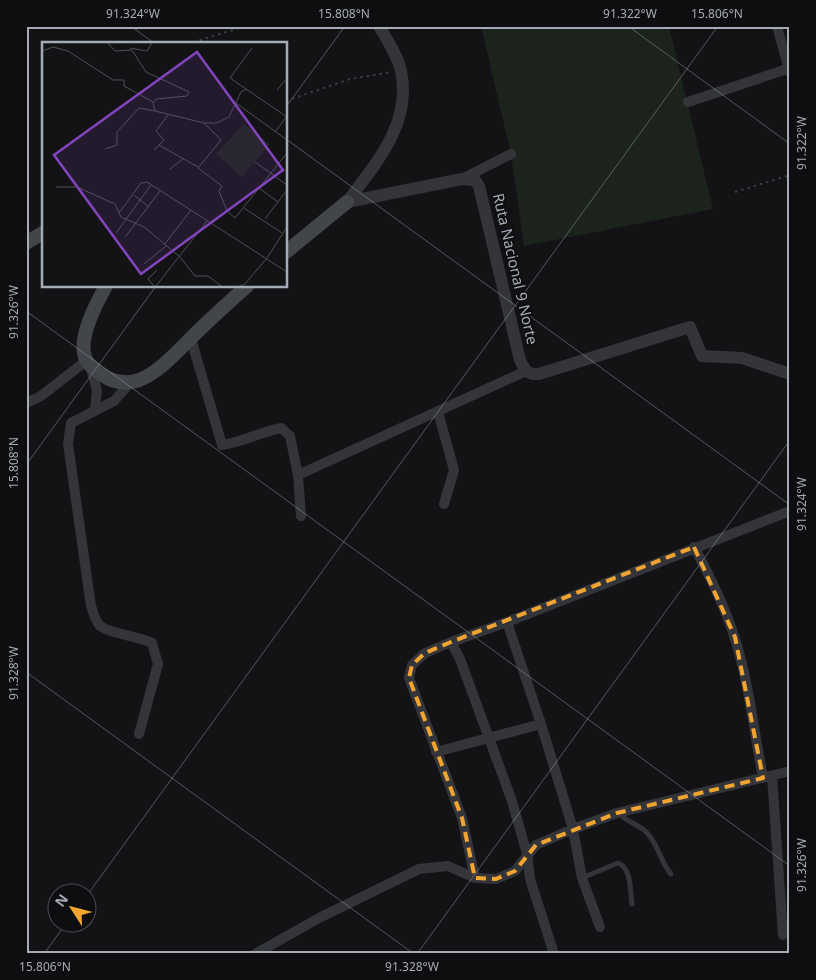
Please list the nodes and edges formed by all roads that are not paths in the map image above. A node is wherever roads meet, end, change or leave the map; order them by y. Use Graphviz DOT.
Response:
graph roads {
  1 [pos="379,26"];
  2 [pos="777,26"];
  3 [pos="789,70"];
  4 [pos="688,102"];
  5 [pos="511,154"];
  6 [pos="462,179"];
  7 [pos="348,202"];
  8 [pos="42,233"];
  9 [pos="26,243"];
  10 [pos="288,250"];
  11 [pos="105,288"];
  12 [pos="246,288"];
  13 [pos="191,339"];
  14 [pos="88,363"];
  15 [pos="526,371"];
  16 [pos="790,374"];
  17 [pos="130,383"];
  18 [pos="26,403"];
  19 [pos="95,409"];
  20 [pos="438,412"];
  21 [pos="298,476"];
  22 [pos="444,504"];
  23 [pos="790,511"];
  24 [pos="301,516"];
  25 [pos="694,547"];
  26 [pos="507,622"];
  27 [pos="451,642"];
  28 [pos="542,724"];
  29 [pos="139,734"];
  30 [pos="491,740"];
  31 [pos="436,752"];
  32 [pos="790,771"];
  33 [pos="768,777"];
  34 [pos="617,813"];
  35 [pos="572,829"];
  36 [pos="526,854"];
  37 [pos="671,874"];
  38 [pos="475,878"];
  39 [pos="582,878"];
  40 [pos="632,904"];
  41 [pos="600,927"];
  42 [pos="783,935"];
  43 [pos="255,954"];
  44 [pos="554,954"];
  1 -- 7 [label="street"];
  2 -- 3 [label="street"];
  3 -- 4 [label="street"];
  5 -- 6 [label="street"];
  6 -- 7 [label="street"];
  6 -- 15 [label="street, Ruta Nacional 9 Norte"];
  7 -- 10 [label="main road"];
  8 -- 9 [label="main road"];
  11 -- 14 [label="main road"];
  12 -- 13 [label="main road"];
  13 -- 17 [label="main road"];
  13 -- 21 [label="street"];
  14 -- 17 [label="main road"];
  14 -- 18 [label="street"];
  14 -- 19 [label="street"];
  15 -- 16 [label="street"];
  15 -- 20 [label="street"];
  17 -- 19 [label="street"];
  19 -- 29 [label="street"];
  20 -- 21 [label="street"];
  20 -- 22 [label="street"];
  21 -- 24 [label="street"];
  23 -- 25 [label="street"];
  25 -- 26 [label="street"];
  25 -- 33 [label="street"];
  26 -- 27 [label="street"];
  26 -- 28 [label="street"];
  27 -- 30 [label="street"];
  27 -- 31 [label="street"];
  28 -- 30 [label="street"];
  28 -- 35 [label="street"];
  30 -- 31 [label="street"];
  30 -- 36 [label="street"];
  31 -- 38 [label="street"];
  32 -- 33 [label="street"];
  33 -- 34 [label="street"];
  33 -- 42 [label="street"];
  34 -- 35 [label="street"];
  34 -- 37 [label="lane"];
  35 -- 36 [label="street"];
  35 -- 39 [label="street"];
  36 -- 38 [label="street"];
  36 -- 44 [label="street"];
  38 -- 43 [label="street"];
  39 -- 40 [label="lane"];
  39 -- 41 [label="street"];
}
